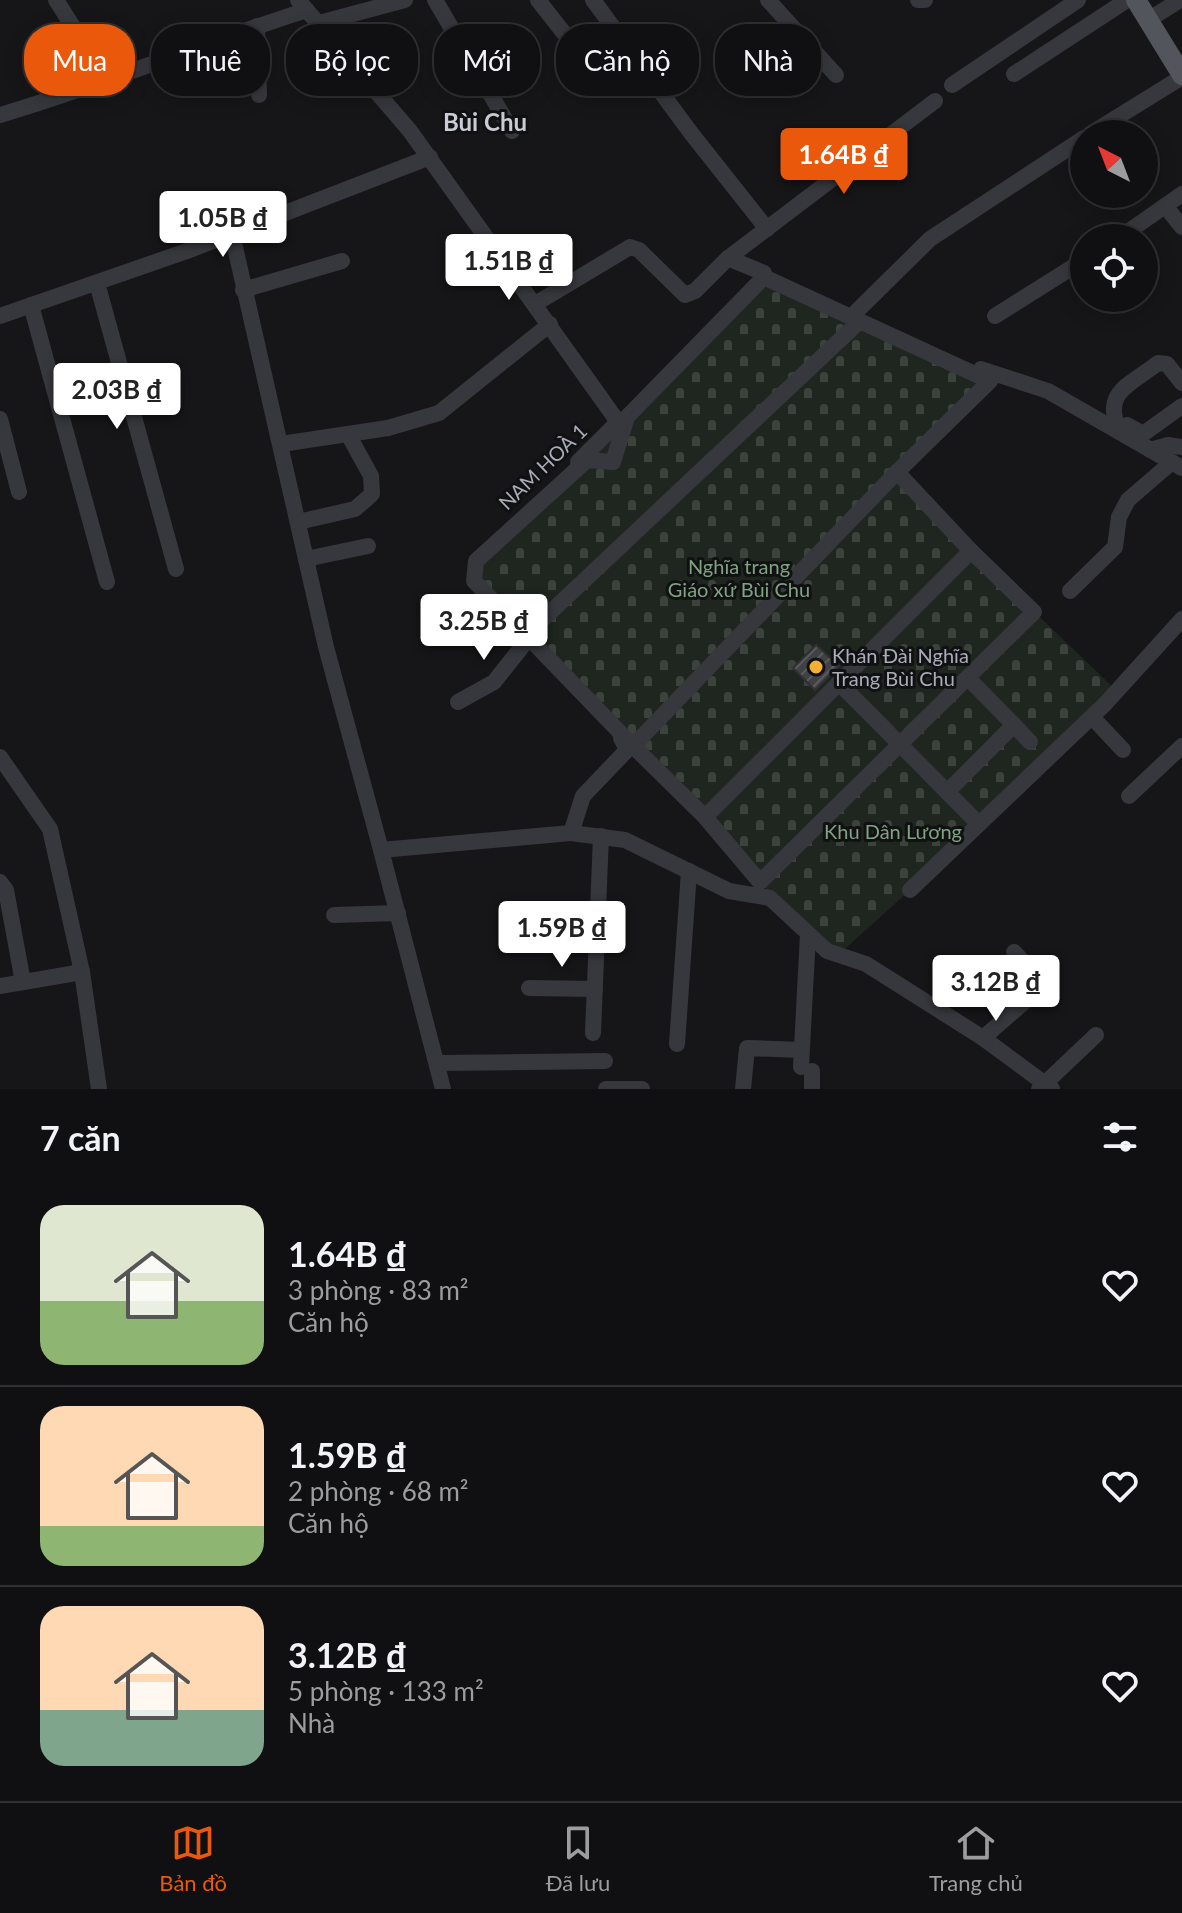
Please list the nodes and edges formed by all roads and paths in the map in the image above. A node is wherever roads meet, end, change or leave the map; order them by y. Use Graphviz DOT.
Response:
graph roads {
  1 [pos="56,0"];
  2 [pos="340,0"];
  3 [pos="405,0"];
  4 [pos="435,0"];
  5 [pos="538,0"];
  6 [pos="593,0"];
  7 [pos="768,0"];
  8 [pos="918,0"];
  9 [pos="925,0"];
  10 [pos="1078,0"];
  11 [pos="1127,0"];
  12 [pos="1136,0"];
  13 [pos="1180,0"];
  14 [pos="303,5"];
  15 [pos="350,14"];
  16 [pos="1148,20"];
  17 [pos="319,23"];
  18 [pos="71,24"];
  19 [pos="261,24"];
  20 [pos="557,24"];
  21 [pos="790,24"];
  22 [pos="821,58"];
  23 [pos="1014,74"];
  24 [pos="836,75"];
  25 [pos="1182,76"];
  26 [pos="952,85"];
  27 [pos="62,96"];
  28 [pos="935,101"];
  29 [pos="0,115"];
  30 [pos="1112,120"];
  31 [pos="512,131"];
  32 [pos="1070,147"];
  33 [pos="430,157"];
  34 [pos="1182,194"];
  35 [pos="1165,206"];
  36 [pos="1139,224"];
  37 [pos="1182,227"];
  38 [pos="767,229"];
  39 [pos="232,234"];
  40 [pos="728,258"];
  41 [pos="342,261"];
  42 [pos="1070,269"];
  43 [pos="764,273"];
  44 [pos="97,283"];
  45 [pos="243,290"];
  46 [pos="535,304"];
  47 [pos="31,305"];
  48 [pos="0,316"];
  49 [pos="858,316"];
  50 [pos="995,316"];
  51 [pos="550,324"];
  52 [pos="1182,383"];
  53 [pos="1182,406"];
  54 [pos="0,419"];
  55 [pos="618,422"];
  56 [pos="1117,424"];
  57 [pos="348,434"];
  58 [pos="281,444"];
  59 [pos="1182,447"];
  60 [pos="1150,450"];
  61 [pos="1177,465"];
  62 [pos="897,472"];
  63 [pos="19,492"];
  64 [pos="298,522"];
  65 [pos="368,546"];
  66 [pos="971,551"];
  67 [pos="306,559"];
  68 [pos="176,569"];
  69 [pos="107,582"];
  70 [pos="1070,591"];
  71 [pos="1182,619"];
  72 [pos="525,640"];
  73 [pos="968,678"];
  74 [pos="839,683"];
  75 [pos="458,702"];
  76 [pos="1092,717"];
  77 [pos="1014,725"];
  78 [pos="1030,742"];
  79 [pos="900,745"];
  80 [pos="633,746"];
  81 [pos="1182,746"];
  82 [pos="1123,750"];
  83 [pos="0,757"];
  84 [pos="947,792"];
  85 [pos="1129,796"];
  86 [pos="705,817"];
  87 [pos="976,821"];
  88 [pos="571,833"];
  89 [pos="601,836"];
  90 [pos="381,850"];
  91 [pos="689,871"];
  92 [pos="0,882"];
  93 [pos="910,890"];
  94 [pos="398,913"];
  95 [pos="334,915"];
  96 [pos="6,920"];
  97 [pos="808,934"];
  98 [pos="1014,952"];
  99 [pos="82,972"];
  100 [pos="23,982"];
  101 [pos="0,986"];
  102 [pos="529,988"];
  103 [pos="595,989"];
  104 [pos="593,1033"];
  105 [pos="1096,1035"];
  106 [pos="983,1038"];
  107 [pos="677,1044"];
  108 [pos="605,1061"];
  109 [pos="437,1063"];
  110 [pos="805,1063"];
  111 [pos="1045,1087"];
  112 [pos="99,1089"];
  113 [pos="443,1089"];
  114 [pos="606,1089"];
  115 [pos="642,1089"];
  116 [pos="743,1089"];
  117 [pos="812,1089"];
  1 -- 18 [label="street"];
  2 -- 15 [label="street"];
  3 -- 15 [label="street"];
  4 -- 31 [label="street"];
  5 -- 20 [label="street"];
  6 -- 38 [label="street"];
  7 -- 21 [label="street"];
  8 -- 9 [label="street"];
  10 -- 26 [label="street"];
  11 -- 23 [label="street"];
  12 -- 16 [label="main road"];
  13 -- 16 [label="street"];
  14 -- 17 [label="street, NAM HOÀ 1"];
  14 -- 19 [label="street"];
  15 -- 17 [label="street"];
  16 -- 25 [label="main road"];
  17 -- 33 [label="street, NAM HOÀ 1"];
  22 -- 24 [label="street"];
  25 -- 30 [label="street"];
  27 -- 29 [label="street"];
  28 -- 38 [label="street"];
  32 -- 49 [label="street"];
  33 -- 39 [label="street"];
  33 -- 46 [label="street, NAM HOÀ 1"];
  34 -- 35 [label="street"];
  35 -- 36 [label="street"];
  35 -- 37 [label="street"];
  38 -- 40 [label="street"];
  39 -- 44 [label="street"];
  39 -- 45 [label="street"];
  40 -- 43 [label="street"];
  40 -- 46 [label="street"];
  41 -- 45 [label="street"];
  42 -- 50 [label="street"];
  43 -- 49 [label="street"];
  43 -- 55 [label="street"];
  44 -- 47 [label="street"];
  44 -- 68 [label="street"];
  45 -- 58 [label="street"];
  46 -- 51 [label="street, NAM HOÀ 1"];
  47 -- 48 [label="street"];
  47 -- 69 [label="street"];
  49 -- 56 [label="street"];
  49 -- 62 [label="street"];
  49 -- 72 [label="street"];
  49 -- 72 [label="street"];
  51 -- 55 [label="street, NAM HOÀ 1"];
  51 -- 57 [label="street"];
  52 -- 56 [label="street"];
  53 -- 56 [label="street"];
  54 -- 63 [label="street"];
  55 -- 72 [label="street, NAM HOÀ 1"];
  56 -- 60 [label="street"];
  57 -- 58 [label="street"];
  57 -- 64 [label="street"];
  58 -- 64 [label="street"];
  59 -- 60 [label="street"];
  60 -- 61 [label="street"];
  61 -- 70 [label="street"];
  62 -- 66 [label="street"];
  62 -- 80 [label="street"];
  64 -- 67 [label="street"];
  65 -- 67 [label="street"];
  66 -- 73 [label="street"];
  66 -- 74 [label="street"];
  67 -- 90 [label="street"];
  71 -- 76 [label="street"];
  72 -- 75 [label="street"];
  72 -- 80 [label="street"];
  72 -- 88 [label="street"];
  73 -- 77 [label="street"];
  73 -- 79 [label="street"];
  74 -- 79 [label="street"];
  74 -- 86 [label="street"];
  76 -- 82 [label="street"];
  76 -- 93 [label="street"];
  77 -- 78 [label="street"];
  77 -- 84 [label="street"];
  79 -- 84 [label="street"];
  79 -- 86 [label="street"];
  80 -- 86 [label="street"];
  81 -- 85 [label="street"];
  83 -- 99 [label="street"];
  84 -- 87 [label="street"];
  88 -- 89 [label="street"];
  88 -- 90 [label="street"];
  89 -- 91 [label="street"];
  89 -- 103 [label="street"];
  90 -- 94 [label="street"];
  91 -- 97 [label="street"];
  91 -- 107 [label="street"];
  92 -- 96 [label="street"];
  94 -- 95 [label="street"];
  94 -- 109 [label="street"];
  96 -- 100 [label="street"];
  97 -- 106 [label="street"];
  97 -- 110 [label="street"];
  98 -- 106 [label="street"];
  99 -- 100 [label="street"];
  99 -- 112 [label="street"];
  100 -- 101 [label="street"];
  102 -- 103 [label="street"];
  103 -- 104 [label="street"];
  105 -- 111 [label="street"];
  106 -- 111 [label="street"];
  108 -- 109 [label="street"];
  109 -- 113 [label="street"];
  110 -- 116 [label="street"];
  110 -- 117 [label="street"];
  114 -- 115 [label="street"];
}
